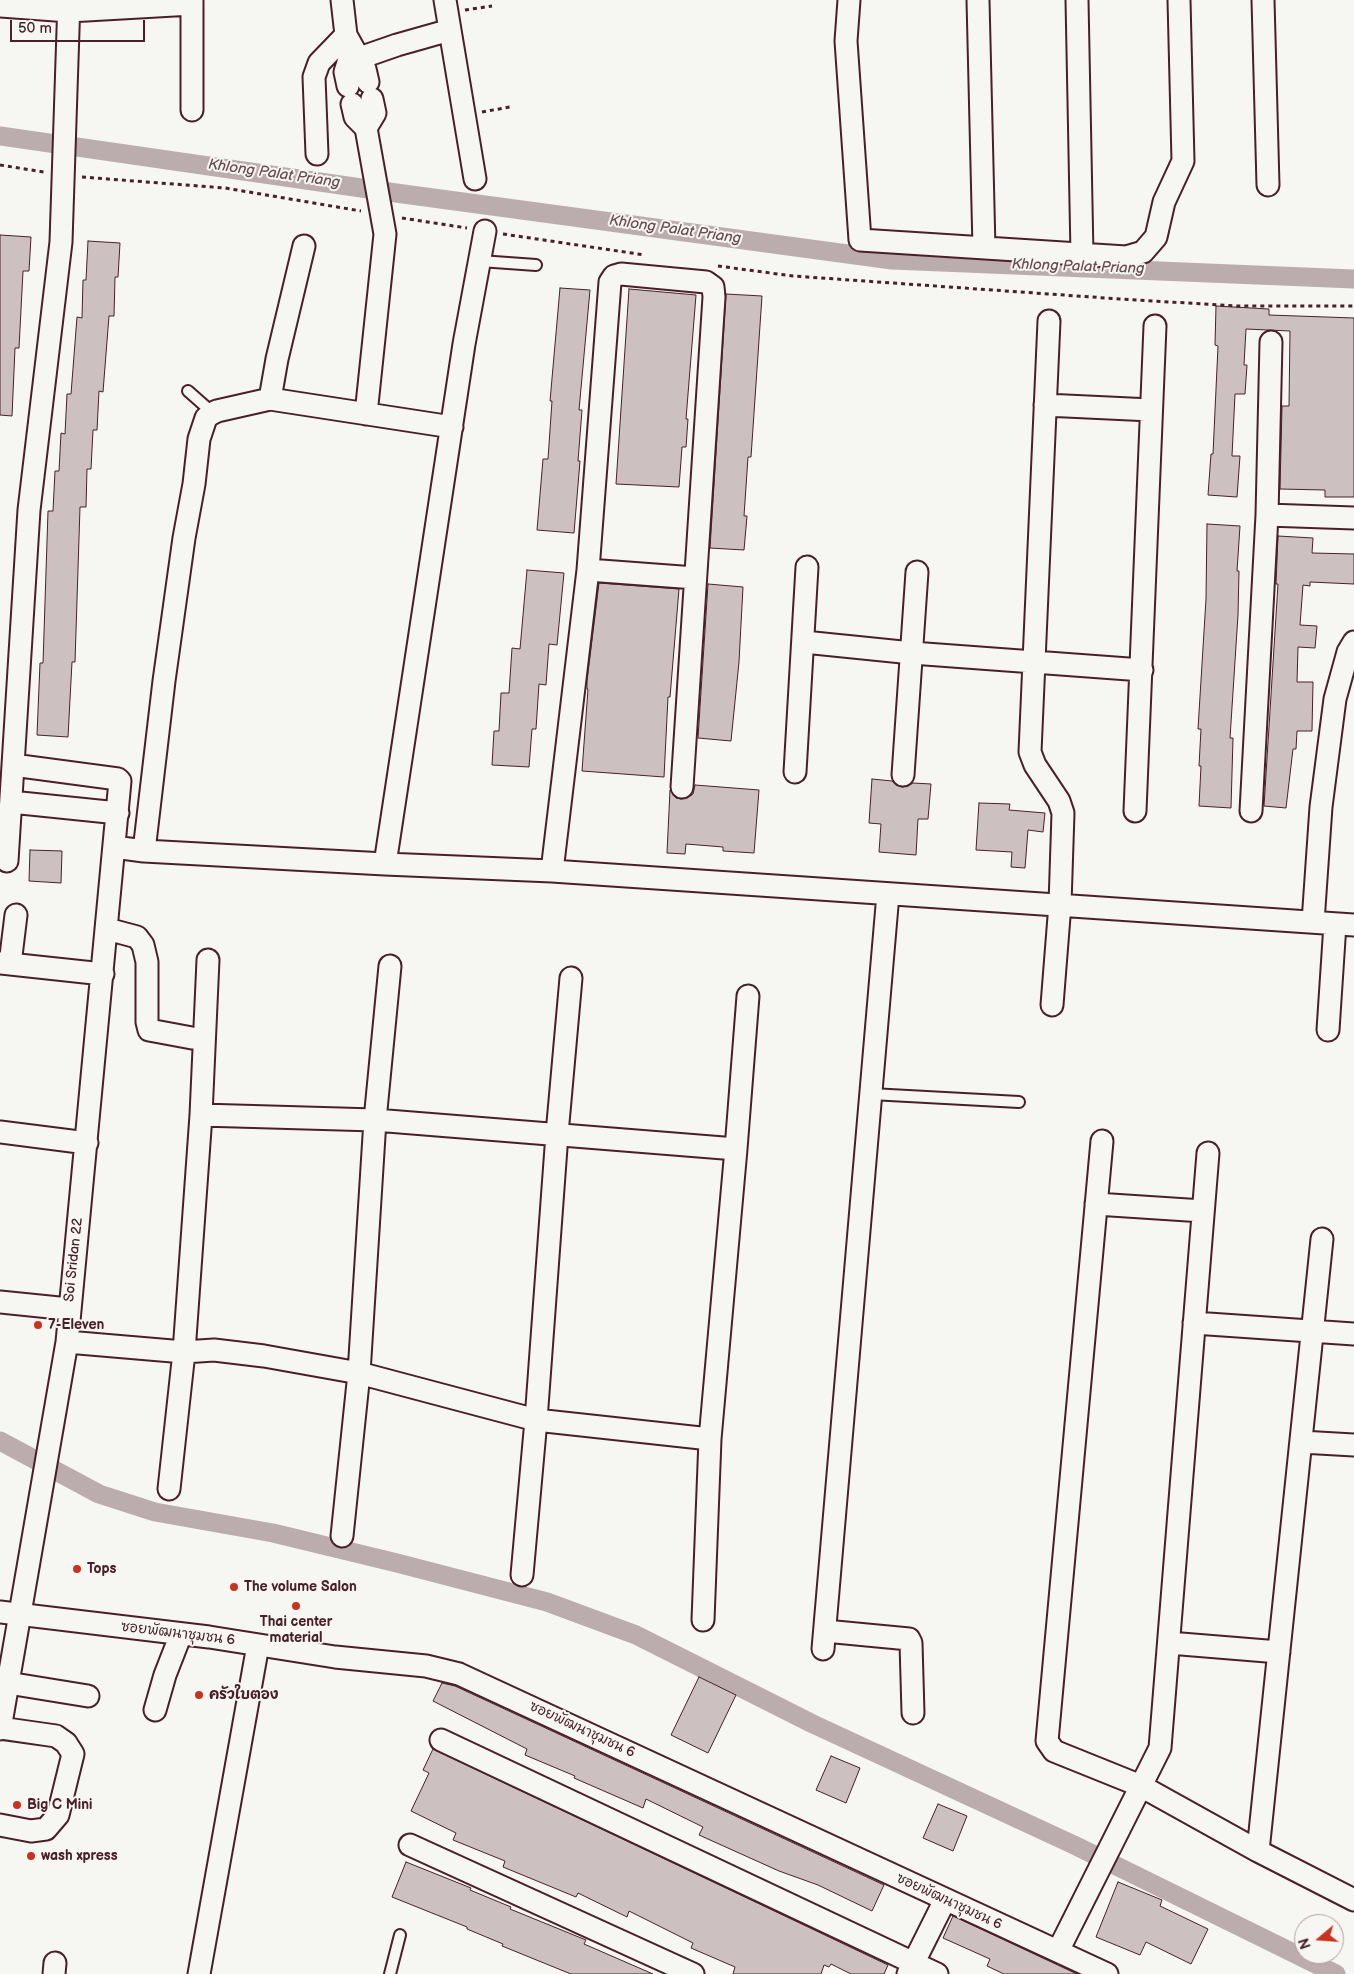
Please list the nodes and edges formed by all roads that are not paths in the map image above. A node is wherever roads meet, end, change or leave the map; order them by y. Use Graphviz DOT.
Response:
graph roads {
  1 [pos="342,0"];
  2 [pos="849,0"];
  3 [pos="978,0"];
  4 [pos="1076,0"];
  5 [pos="1179,0"];
  6 [pos="1263,0"];
  7 [pos="192,2"];
  8 [pos="69,5"];
  9 [pos="0,6"];
  10 [pos="447,15"];
  11 [pos="351,51"];
  12 [pos="192,110"];
  13 [pos="317,154"];
  14 [pos="476,179"];
  15 [pos="1268,185"];
  16 [pos="485,231"];
  17 [pos="304,246"];
  18 [pos="984,248"];
  19 [pos="1082,254"];
  20 [pos="480,261"];
  21 [pos="536,265"];
  22 [pos="1049,321"];
  23 [pos="1156,326"];
  24 [pos="1271,342"];
  25 [pos="188,391"];
  26 [pos="270,399"];
  27 [pos="1045,405"];
  28 [pos="1151,410"];
  29 [pos="211,414"];
  30 [pos="366,414"];
  31 [pos="452,427"];
  32 [pos="1267,515"];
  33 [pos="1354,518"];
  34 [pos="807,567"];
  35 [pos="588,570"];
  36 [pos="917,572"];
  37 [pos="695,578"];
  38 [pos="804,642"];
  39 [pos="1354,642"];
  40 [pos="912,653"];
  41 [pos="1033,663"];
  42 [pos="1142,670"];
  43 [pos="13,765"];
  44 [pos="795,772"];
  45 [pos="903,775"];
  46 [pos="682,787"];
  47 [pos="11,802"];
  48 [pos="1136,811"];
  49 [pos="1251,811"];
  50 [pos="118,814"];
  51 [pos="114,848"];
  52 [pos="144,851"];
  53 [pos="7,861"];
  54 [pos="385,864"];
  55 [pos="552,871"];
  56 [pos="888,894"];
  57 [pos="1060,904"];
  58 [pos="16,915"];
  59 [pos="1313,922"];
  60 [pos="1345,924"];
  61 [pos="107,929"];
  62 [pos="208,960"];
  63 [pos="5,964"];
  64 [pos="390,966"];
  65 [pos="103,974"];
  66 [pos="571,978"];
  67 [pos="748,996"];
  68 [pos="1052,1005"];
  69 [pos="1328,1030"];
  70 [pos="192,1038"];
  71 [pos="871,1094"];
  72 [pos="1019,1102"];
  73 [pos="201,1115"];
  74 [pos="375,1120"];
  75 [pos="0,1132"];
  76 [pos="557,1134"];
  77 [pos="1102,1141"];
  78 [pos="87,1143"];
  79 [pos="736,1149"];
  80 [pos="1208,1153"];
  81 [pos="1096,1204"];
  82 [pos="1203,1211"];
  83 [pos="1322,1240"];
  84 [pos="0,1302"];
  85 [pos="69,1309"];
  86 [pos="1194,1323"];
  87 [pos="1313,1331"];
  88 [pos="1354,1334"];
  89 [pos="66,1342"];
  90 [pos="184,1352"];
  91 [pos="360,1373"];
  92 [pos="536,1420"];
  93 [pos="710,1439"];
  94 [pos="1301,1442"];
  95 [pos="1354,1445"];
  96 [pos="169,1489"];
  97 [pos="342,1536"];
  98 [pos="522,1575"];
  99 [pos="10,1614"];
  100 [pos="703,1620"];
  101 [pos="180,1634"];
  102 [pos="1169,1643"];
  103 [pos="258,1645"];
  104 [pos="1279,1652"];
  105 [pos="8,1683"];
  106 [pos="88,1696"];
  107 [pos="155,1710"];
  108 [pos="913,1713"];
  109 [pos="0,1729"];
  110 [pos="441,1740"];
  111 [pos="1141,1786"];
  112 [pos="0,1825"];
  113 [pos="410,1845"];
  114 [pos="1258,1851"];
  115 [pos="945,1900"];
  116 [pos="1354,1900"];
  117 [pos="400,1935"];
  118 [pos="1058,1952"];
  119 [pos="910,1969"];
  120 [pos="199,1974"];
  121 [pos="390,1974"];
  122 [pos="693,1974"];
  123 [pos="937,1974"];
  124 [pos="1107,1974"];
  1 -- 11 [label="street"];
  2 -- 18 [label="street"];
  3 -- 18 [label="street"];
  4 -- 19 [label="street"];
  5 -- 19 [label="street"];
  6 -- 15 [label="street"];
  7 -- 8 [label="street"];
  7 -- 12 [label="street"];
  8 -- 9 [label="street"];
  8 -- 43 [label="street"];
  10 -- 11 [label="street"];
  10 -- 14 [label="street"];
  11 -- 13 [label="street"];
  11 -- 30 [label="street"];
  16 -- 20 [label="street"];
  17 -- 26 [label="street"];
  18 -- 19 [label="street"];
  20 -- 21 [label="lane"];
  20 -- 31 [label="street"];
  22 -- 27 [label="street"];
  23 -- 28 [label="street"];
  24 -- 32 [label="street"];
  25 -- 29 [label="lane"];
  26 -- 29 [label="street"];
  26 -- 30 [label="street"];
  27 -- 28 [label="street"];
  27 -- 41 [label="street"];
  28 -- 42 [label="street"];
  29 -- 52 [label="street"];
  30 -- 31 [label="street"];
  31 -- 54 [label="street"];
  32 -- 33 [label="street"];
  32 -- 49 [label="street"];
  34 -- 38 [label="street"];
  35 -- 37 [label="street"];
  35 -- 37 [label="street"];
  35 -- 55 [label="street"];
  36 -- 40 [label="street"];
  37 -- 46 [label="street"];
  38 -- 40 [label="street"];
  38 -- 44 [label="street"];
  39 -- 59 [label="street"];
  40 -- 41 [label="street"];
  40 -- 45 [label="street"];
  41 -- 42 [label="street"];
  41 -- 57 [label="street"];
  42 -- 48 [label="street"];
  43 -- 47 [label="street"];
  43 -- 50 [label="street, Soi Sridan 22"];
  47 -- 50 [label="street"];
  47 -- 53 [label="street"];
  50 -- 51 [label="street, Soi Sridan 22"];
  51 -- 52 [label="street"];
  51 -- 61 [label="street, Soi Sridan 22"];
  52 -- 54 [label="street"];
  54 -- 55 [label="street"];
  55 -- 56 [label="street"];
  56 -- 57 [label="street"];
  56 -- 71 [label="street"];
  57 -- 59 [label="street"];
  57 -- 68 [label="street"];
  58 -- 63 [label="street"];
  59 -- 60 [label="street"];
  60 -- 69 [label="street"];
  61 -- 65 [label="street, Soi Sridan 22"];
  61 -- 70 [label="street"];
  62 -- 73 [label="street"];
  63 -- 65 [label="street"];
  64 -- 74 [label="street"];
  65 -- 78 [label="street, Soi Sridan 22"];
  66 -- 76 [label="street"];
  67 -- 79 [label="street"];
  71 -- 72 [label="lane"];
  71 -- 108 [label="street"];
  73 -- 74 [label="street"];
  73 -- 90 [label="street"];
  74 -- 76 [label="street"];
  74 -- 91 [label="street"];
  75 -- 78 [label="street"];
  76 -- 79 [label="street"];
  76 -- 92 [label="street"];
  77 -- 81 [label="street"];
  78 -- 85 [label="street, Soi Sridan 22"];
  79 -- 93 [label="street"];
  80 -- 82 [label="street"];
  81 -- 82 [label="street"];
  81 -- 111 [label="street"];
  82 -- 86 [label="street"];
  83 -- 87 [label="street"];
  84 -- 85 [label="street"];
  85 -- 89 [label="street, Soi Sridan 22"];
  86 -- 87 [label="street"];
  86 -- 102 [label="street"];
  87 -- 88 [label="street"];
  87 -- 94 [label="street"];
  89 -- 90 [label="street"];
  89 -- 99 [label="street, Soi Sridan 22"];
  90 -- 91 [label="street"];
  90 -- 96 [label="street"];
  91 -- 92 [label="street"];
  91 -- 97 [label="street"];
  92 -- 93 [label="street"];
  92 -- 98 [label="street"];
  93 -- 100 [label="street"];
  94 -- 95 [label="street"];
  94 -- 104 [label="street"];
  99 -- 101 [label="street, ซอยพัฒนาชุมชน 6"];
  99 -- 105 [label="street, Soi Sridan 22"];
  101 -- 103 [label="street, ซอยพัฒนาชุมชน 6"];
  101 -- 107 [label="street"];
  102 -- 104 [label="street"];
  102 -- 111 [label="street"];
  103 -- 115 [label="street, ซอยพัฒนาชุมชน 6"];
  103 -- 120 [label="street"];
  104 -- 114 [label="street"];
  105 -- 106 [label="street"];
  105 -- 109 [label="street, Soi Sridan 22"];
  109 -- 112 [label="street"];
  110 -- 119 [label="street"];
  111 -- 114 [label="street"];
  111 -- 118 [label="street"];
  113 -- 122 [label="street"];
  114 -- 116 [label="street"];
  115 -- 118 [label="street, ซอยพัฒนาชุมชน 6"];
  115 -- 119 [label="street"];
  117 -- 121 [label="lane"];
  118 -- 124 [label="street, ซอยพัฒนาชุมชน 6"];
  119 -- 123 [label="street"];
}
